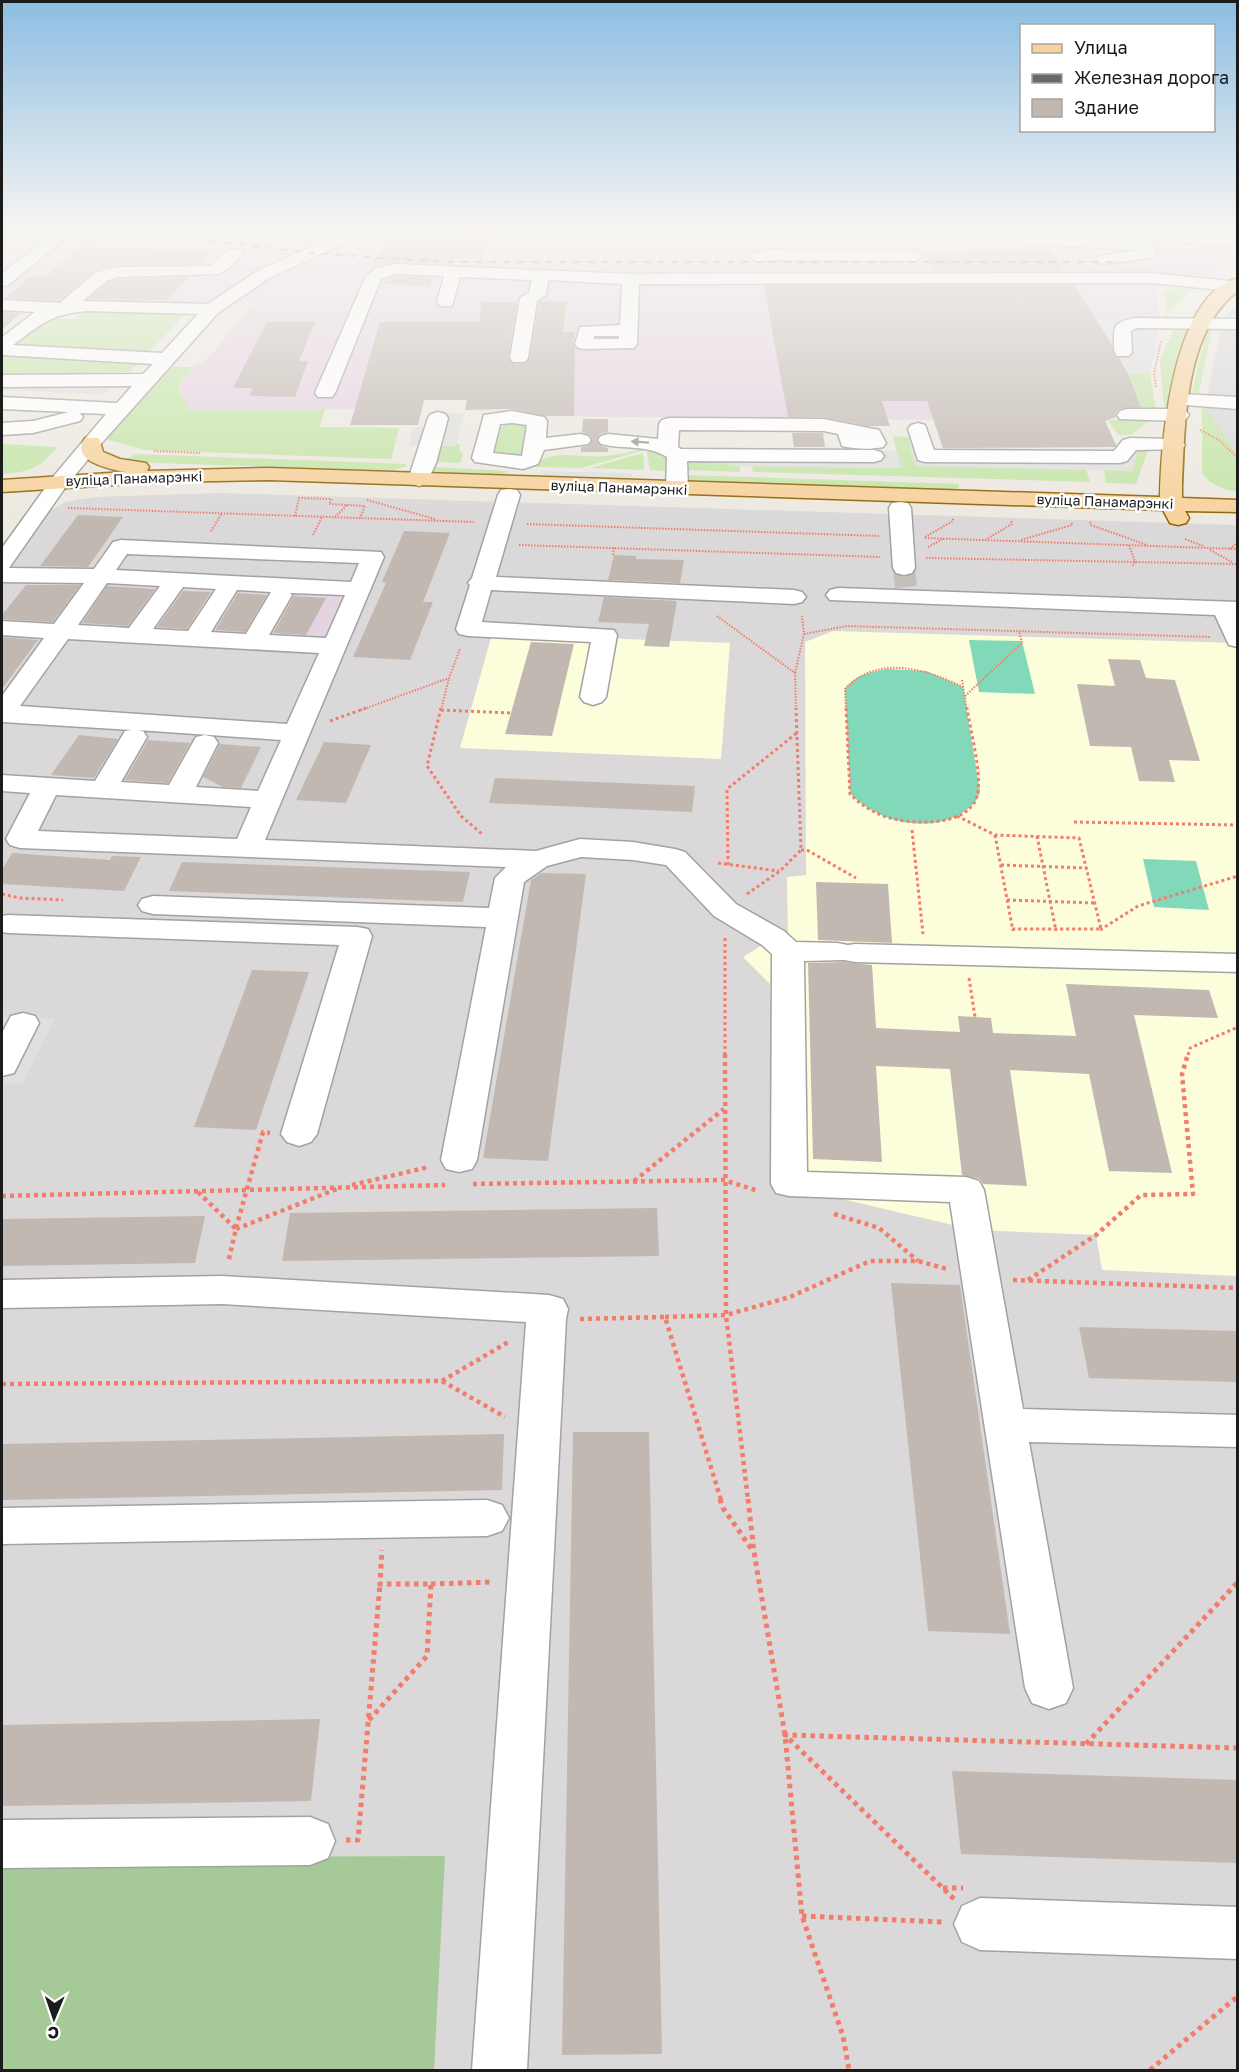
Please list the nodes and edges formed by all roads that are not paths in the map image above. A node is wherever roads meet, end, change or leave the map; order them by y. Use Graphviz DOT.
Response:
graph roads {
  1 [pos="23,329"];
  2 [pos="195,329"];
  3 [pos="352,329"];
  4 [pos="524,329"];
  5 [pos="1122,329"];
  6 [pos="1196,329"];
  7 [pos="2,345"];
  8 [pos="2,350"];
  9 [pos="1123,352"];
  10 [pos="519,358"];
  11 [pos="168,359"];
  12 [pos="150,380"];
  13 [pos="2,381"];
  14 [pos="325,393"];
  15 [pos="2,403"];
  16 [pos="1238,403"];
  17 [pos="100,408"];
  18 [pos="1180,408"];
  19 [pos="121,409"];
  20 [pos="1127,415"];
  21 [pos="438,418"];
  22 [pos="2,429"];
  23 [pos="847,429"];
  24 [pos="918,429"];
  25 [pos="469,434"];
  26 [pos="582,440"];
  27 [pos="608,440"];
  28 [pos="92,442"];
  29 [pos="535,445"];
  30 [pos="1175,445"];
  31 [pos="673,452"];
  32 [pos="882,456"];
  33 [pos="482,458"];
  34 [pos="523,463"];
  35 [pos="269,474"];
  36 [pos="419,480"];
  37 [pos="2,486"];
  38 [pos="512,489"];
  39 [pos="677,489"];
  40 [pos="58,495"];
  41 [pos="2,499"];
  42 [pos="1238,506"];
  43 [pos="900,508"];
  44 [pos="1176,519"];
  45 [pos="1238,520"];
  46 [pos="2,563"];
  47 [pos="908,564"];
  48 [pos="2,575"];
  49 [pos="101,576"];
  50 [pos="480,583"];
  51 [pos="171,587"];
  52 [pos="359,589"];
  53 [pos="226,591"];
  54 [pos="280,595"];
  55 [pos="838,595"];
  56 [pos="794,597"];
  57 [pos="1231,609"];
  58 [pos="2,628"];
  59 [pos="62,630"];
  60 [pos="137,634"];
  61 [pos="195,638"];
  62 [pos="1237,639"];
  63 [pos="254,641"];
  64 [pos="334,646"];
  65 [pos="593,697"];
  66 [pos="2,713"];
  67 [pos="298,733"];
  68 [pos="134,737"];
  69 [pos="205,743"];
  70 [pos="2,783"];
  71 [pos="47,786"];
  72 [pos="103,790"];
  73 [pos="178,794"];
  74 [pos="269,800"];
  75 [pos="247,848"];
  76 [pos="525,860"];
  77 [pos="153,905"];
  78 [pos="502,918"];
  79 [pos="8,924"];
  80 [pos="788,951"];
  81 [pos="1238,963"];
  82 [pos="298,1134"];
  83 [pos="459,1176"];
  84 [pos="2,1294"];
  85 [pos="1005,1425"];
  86 [pos="1238,1431"];
  87 [pos="487,1518"];
  88 [pos="2,1526"];
  89 [pos="1049,1688"];
  90 [pos="310,1841"];
  91 [pos="2,1844"];
  92 [pos="980,1924"];
  93 [pos="1238,1933"];
  94 [pos="500,2070"];
  1 -- 7 [label="street"];
  2 -- 11 [label="street"];
  3 -- 14 [label="street"];
  4 -- 10 [label="street"];
  5 -- 9 [label="street"];
  6 -- 18 [label="main road"];
  8 -- 11 [label="street"];
  11 -- 12 [label="street"];
  12 -- 13 [label="street"];
  12 -- 19 [label="street"];
  15 -- 17 [label="street"];
  16 -- 18 [label="street"];
  17 -- 19 [label="street"];
  17 -- 22 [label="street"];
  18 -- 20 [label="street"];
  18 -- 30 [label="main road"];
  19 -- 28 [label="street"];
  21 -- 36 [label="street"];
  23 -- 31 [label="street"];
  24 -- 30 [label="street"];
  25 -- 33 [label="street"];
  26 -- 29 [label="street"];
  31 -- 27 [label="street, one-way"];
  28 -- 35 [label="main road"];
  28 -- 40 [label="street"];
  29 -- 33 [label="street"];
  29 -- 34 [label="street"];
  30 -- 44 [label="main road"];
  31 -- 32 [label="street"];
  31 -- 39 [label="street"];
  33 -- 34 [label="street"];
  34 -- 38 [label="street"];
  35 -- 36 [label="main road, вуліца Панамарэнкі"];
  35 -- 40 [label="main road, вуліца Панамарэнкі"];
  36 -- 38 [label="main road, вуліца Панамарэнкі"];
  37 -- 40 [label="main road, вуліца Панамарэнкі"];
  38 -- 39 [label="main road, вуліца Панамарэнкі"];
  38 -- 40 [label="main road, вуліца Панамарэнкі"];
  38 -- 43 [label="main road, вуліца Панамарэнкі"];
  38 -- 50 [label="street"];
  39 -- 44 [label="main road, вуліца Панамарэнкі"];
  40 -- 41 [label="main road, вуліца Панамарэнкі"];
  40 -- 46 [label="street"];
  42 -- 44 [label="main road, вуліца Панамарэнкі"];
  43 -- 44 [label="main road, вуліца Панамарэнкі"];
  43 -- 47 [label="street"];
  44 -- 45 [label="main road, вуліца Панамарэнкі"];
  47 -- 55 [label="street"];
  47 -- 57 [label="street"];
  48 -- 49 [label="street"];
  49 -- 52 [label="street"];
  49 -- 52 [label="street"];
  49 -- 59 [label="street"];
  50 -- 56 [label="street"];
  50 -- 65 [label="street"];
  51 -- 60 [label="street"];
  52 -- 64 [label="street"];
  53 -- 61 [label="street"];
  54 -- 63 [label="street"];
  57 -- 62 [label="street"];
  58 -- 59 [label="street"];
  59 -- 60 [label="street"];
  59 -- 66 [label="street"];
  60 -- 61 [label="street"];
  61 -- 63 [label="street"];
  63 -- 64 [label="street"];
  64 -- 67 [label="street"];
  66 -- 67 [label="street"];
  67 -- 74 [label="street"];
  68 -- 72 [label="street"];
  69 -- 73 [label="street"];
  70 -- 71 [label="street"];
  71 -- 72 [label="street"];
  71 -- 75 [label="street"];
  72 -- 73 [label="street"];
  73 -- 74 [label="street"];
  74 -- 75 [label="street"];
  75 -- 76 [label="street"];
  76 -- 78 [label="street"];
  76 -- 80 [label="street"];
  77 -- 78 [label="street"];
  78 -- 83 [label="street"];
  79 -- 82 [label="street"];
  80 -- 81 [label="street"];
  80 -- 85 [label="street"];
  84 -- 94 [label="street"];
  85 -- 86 [label="street"];
  85 -- 89 [label="street"];
  87 -- 88 [label="street"];
  90 -- 91 [label="street"];
  92 -- 93 [label="street"];
}
